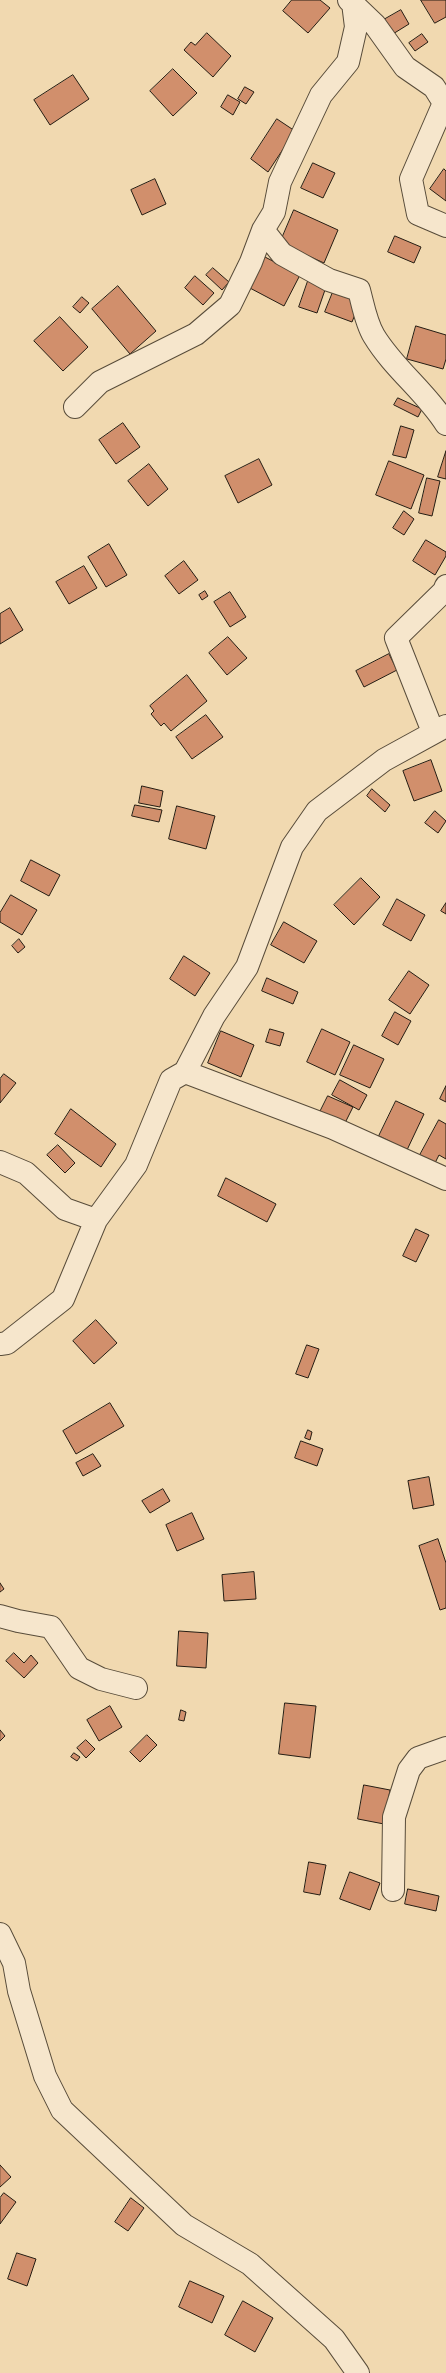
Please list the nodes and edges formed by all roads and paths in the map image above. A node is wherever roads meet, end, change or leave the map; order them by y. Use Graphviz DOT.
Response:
graph roads {
  1 [pos="351,1"];
  2 [pos="445,103"];
  3 [pos="446,226"];
  4 [pos="263,230"];
  5 [pos="75,407"];
  6 [pos="446,424"];
  7 [pos="446,586"];
  8 [pos="440,729"];
  9 [pos="185,1072"];
  10 [pos="0,1162"];
  11 [pos="446,1179"];
  12 [pos="96,1220"];
  13 [pos="0,1344"];
  14 [pos="0,1616"];
  15 [pos="136,1688"];
  16 [pos="446,1748"];
  17 [pos="393,1890"];
  18 [pos="0,1934"];
  19 [pos="358,2373"];
  1 -- 2 [label="street"];
  1 -- 4 [label="street"];
  2 -- 3 [label="street"];
  4 -- 5 [label="street"];
  4 -- 6 [label="street"];
  7 -- 8 [label="street"];
  8 -- 9 [label="street"];
  9 -- 11 [label="street"];
  9 -- 12 [label="street"];
  10 -- 12 [label="street"];
  12 -- 13 [label="street"];
  14 -- 15 [label="street"];
  16 -- 17 [label="street"];
  18 -- 19 [label="street"];
}
